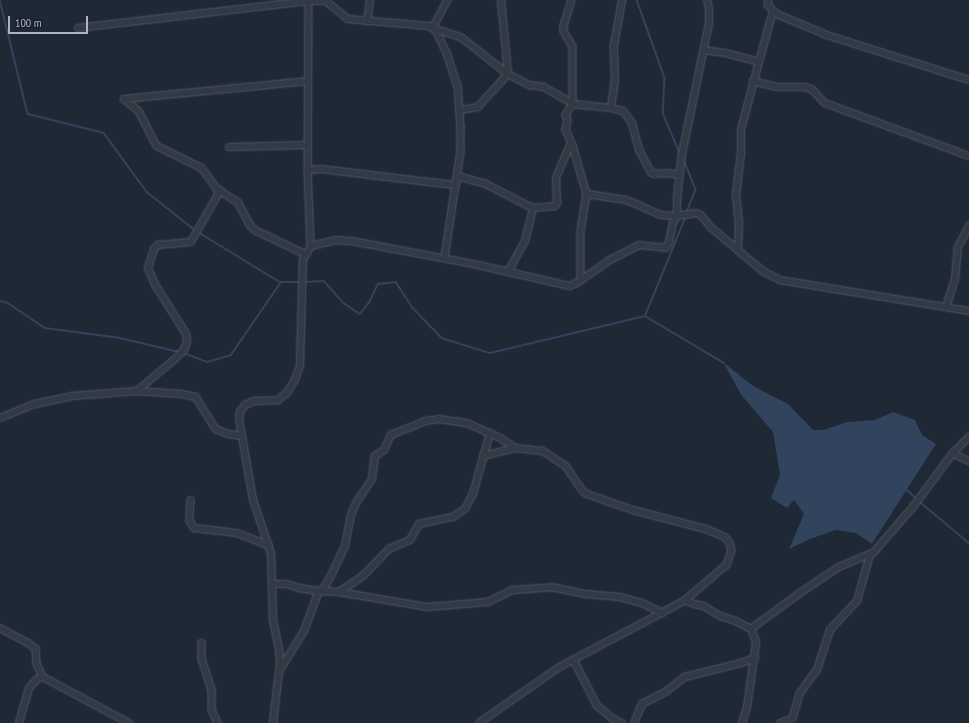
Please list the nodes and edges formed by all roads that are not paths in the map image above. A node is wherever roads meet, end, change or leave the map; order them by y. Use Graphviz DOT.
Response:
graph roads {
  1 [pos="370,0"];
  2 [pos="448,0"];
  3 [pos="501,0"];
  4 [pos="572,0"];
  5 [pos="622,0"];
  6 [pos="707,0"];
  7 [pos="769,0"];
  8 [pos="309,1"];
  9 [pos="773,11"];
  10 [pos="367,22"];
  11 [pos="78,28"];
  12 [pos="433,28"];
  13 [pos="704,50"];
  14 [pos="759,62"];
  15 [pos="508,74"];
  16 [pos="969,80"];
  17 [pos="308,81"];
  18 [pos="753,81"];
  19 [pos="573,104"];
  20 [pos="611,108"];
  21 [pos="460,110"];
  22 [pos="571,143"];
  23 [pos="308,144"];
  24 [pos="228,147"];
  25 [pos="969,156"];
  26 [pos="308,170"];
  27 [pos="679,175"];
  28 [pos="457,176"];
  29 [pos="456,185"];
  30 [pos="220,191"];
  31 [pos="587,194"];
  32 [pos="533,208"];
  33 [pos="677,216"];
  34 [pos="969,226"];
  35 [pos="311,246"];
  36 [pos="738,250"];
  37 [pos="305,254"];
  38 [pos="445,258"];
  39 [pos="508,272"];
  40 [pos="581,280"];
  41 [pos="946,307"];
  42 [pos="969,311"];
  43 [pos="137,391"];
  44 [pos="0,418"];
  45 [pos="490,433"];
  46 [pos="242,436"];
  47 [pos="969,437"];
  48 [pos="515,448"];
  49 [pos="953,453"];
  50 [pos="483,456"];
  51 [pos="969,461"];
  52 [pos="191,500"];
  53 [pos="269,545"];
  54 [pos="870,554"];
  55 [pos="272,584"];
  56 [pos="319,591"];
  57 [pos="338,592"];
  58 [pos="686,600"];
  59 [pos="663,613"];
  60 [pos="0,628"];
  61 [pos="751,629"];
  62 [pos="202,643"];
  63 [pos="755,658"];
  64 [pos="574,660"];
  65 [pos="280,670"];
  66 [pos="43,678"];
  67 [pos="19,723"];
  68 [pos="129,723"];
  69 [pos="218,723"];
  70 [pos="273,723"];
  71 [pos="479,723"];
  72 [pos="622,723"];
  73 [pos="634,723"];
  74 [pos="742,723"];
  75 [pos="780,723"];
  1 -- 10 [label="street"];
  2 -- 12 [label="street"];
  3 -- 15 [label="street"];
  4 -- 19 [label="street"];
  5 -- 20 [label="street"];
  6 -- 13 [label="street"];
  7 -- 9 [label="street"];
  8 -- 10 [label="street"];
  8 -- 11 [label="street"];
  8 -- 17 [label="street"];
  9 -- 14 [label="street"];
  9 -- 16 [label="street"];
  10 -- 12 [label="street"];
  12 -- 15 [label="street"];
  12 -- 21 [label="street"];
  13 -- 14 [label="street"];
  13 -- 27 [label="street"];
  14 -- 18 [label="street"];
  15 -- 19 [label="street"];
  15 -- 21 [label="street"];
  17 -- 23 [label="street"];
  17 -- 30 [label="street"];
  18 -- 25 [label="street"];
  18 -- 36 [label="street"];
  19 -- 20 [label="street"];
  19 -- 22 [label="street"];
  20 -- 27 [label="street"];
  21 -- 28 [label="street"];
  22 -- 31 [label="street"];
  22 -- 32 [label="street"];
  23 -- 24 [label="street"];
  23 -- 26 [label="street"];
  26 -- 29 [label="street"];
  26 -- 35 [label="street"];
  27 -- 33 [label="street"];
  28 -- 29 [label="street"];
  28 -- 32 [label="street"];
  29 -- 38 [label="street"];
  30 -- 37 [label="street"];
  30 -- 43 [label="street"];
  31 -- 33 [label="street"];
  31 -- 40 [label="street"];
  32 -- 39 [label="street"];
  33 -- 36 [label="street"];
  33 -- 40 [label="street"];
  34 -- 41 [label="street"];
  35 -- 37 [label="street"];
  35 -- 38 [label="street"];
  36 -- 41 [label="street"];
  37 -- 46 [label="street"];
  38 -- 39 [label="street"];
  39 -- 40 [label="street"];
  41 -- 42 [label="street"];
  43 -- 44 [label="street"];
  43 -- 46 [label="street"];
  45 -- 48 [label="street"];
  45 -- 50 [label="street"];
  45 -- 56 [label="street"];
  46 -- 53 [label="street"];
  47 -- 49 [label="street"];
  48 -- 50 [label="street"];
  48 -- 58 [label="street"];
  49 -- 51 [label="street"];
  49 -- 54 [label="street"];
  50 -- 57 [label="street"];
  52 -- 53 [label="street"];
  53 -- 55 [label="street"];
  54 -- 61 [label="street"];
  54 -- 75 [label="street"];
  55 -- 56 [label="street"];
  55 -- 65 [label="street"];
  56 -- 57 [label="street"];
  56 -- 65 [label="street"];
  57 -- 59 [label="street"];
  58 -- 59 [label="street"];
  58 -- 61 [label="street"];
  59 -- 64 [label="street"];
  60 -- 66 [label="street"];
  61 -- 63 [label="street"];
  62 -- 69 [label="street"];
  63 -- 73 [label="street"];
  63 -- 74 [label="street"];
  64 -- 71 [label="street"];
  64 -- 72 [label="street"];
  65 -- 70 [label="street"];
  66 -- 67 [label="street"];
  66 -- 68 [label="street"];
}
